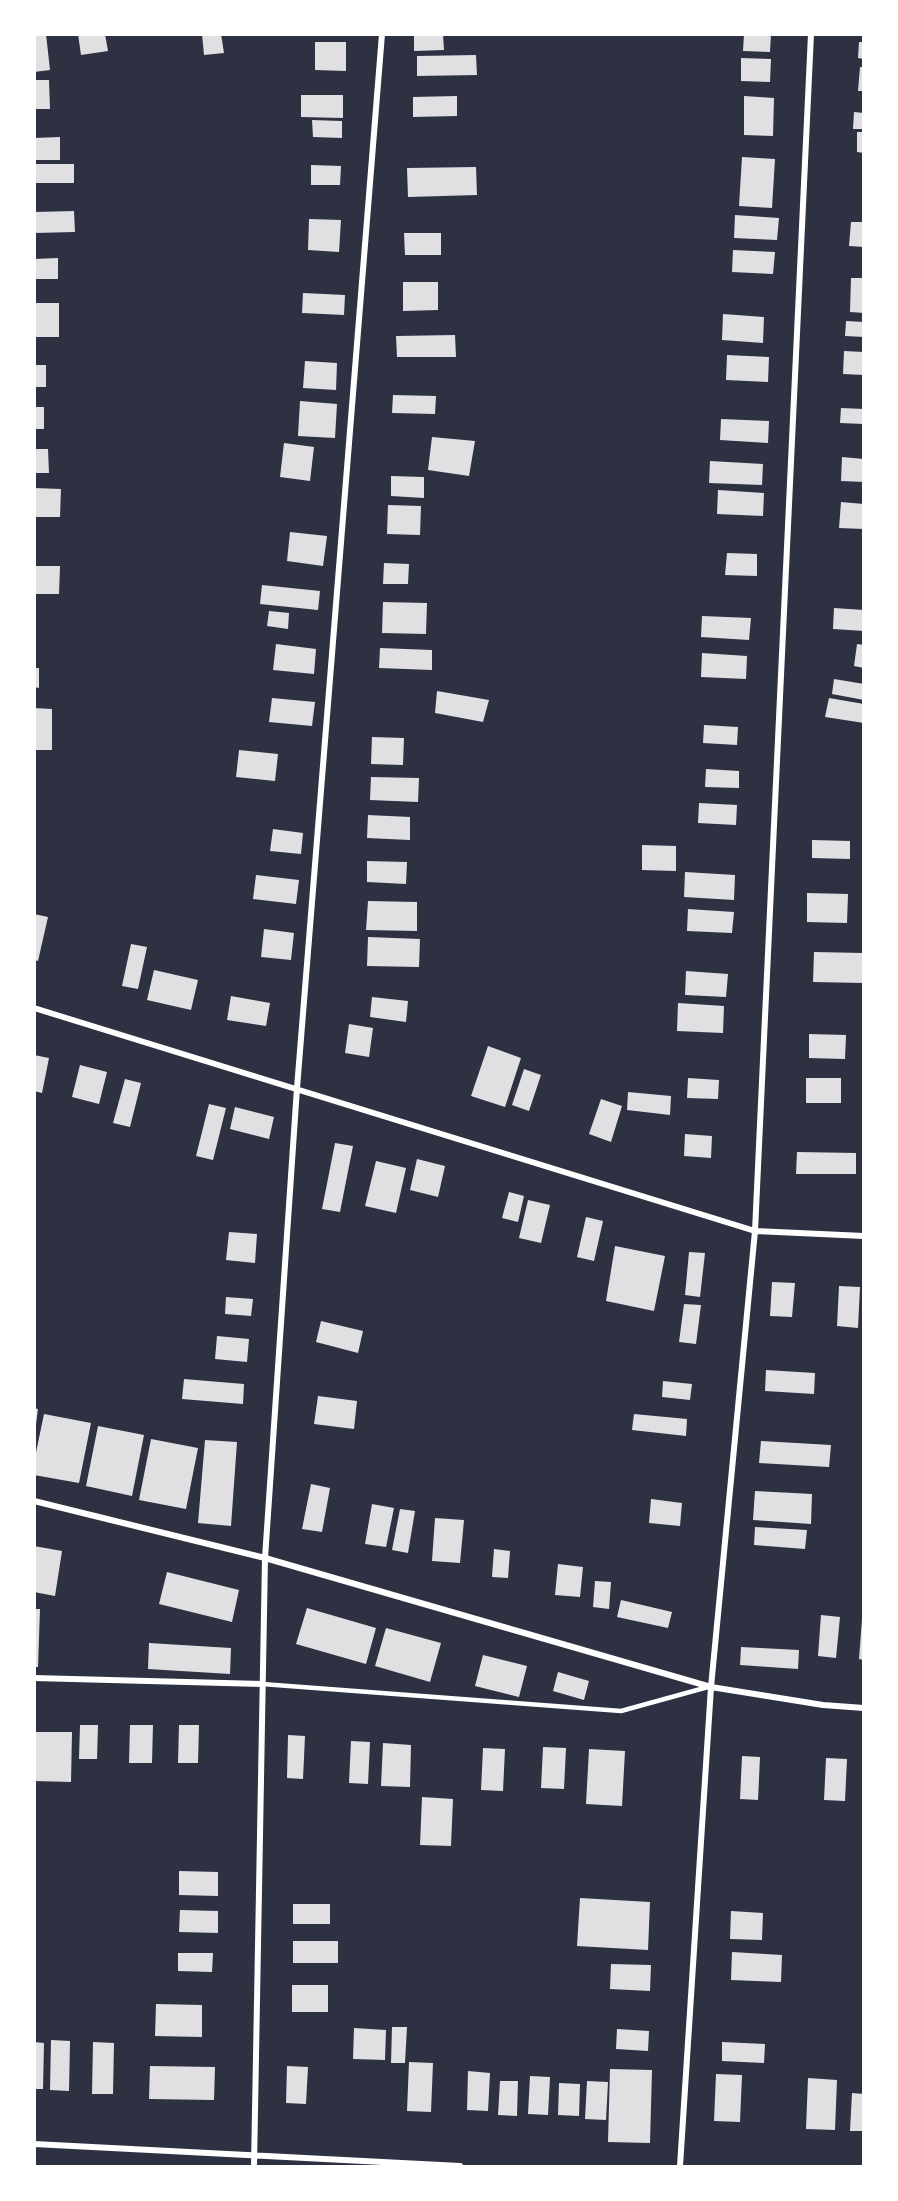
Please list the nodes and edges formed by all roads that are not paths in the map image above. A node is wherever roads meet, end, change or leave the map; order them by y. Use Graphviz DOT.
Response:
graph roads {
  1 [pos="382,34"];
  2 [pos="812,34"];
  3 [pos="34,1008"];
  4 [pos="297,1088"];
  5 [pos="755,1231"];
  6 [pos="864,1236"];
  7 [pos="34,1501"];
  8 [pos="265,1558"];
  9 [pos="34,1678"];
  10 [pos="262,1684"];
  11 [pos="711,1687"];
  12 [pos="864,1708"];
  13 [pos="34,2144"];
  14 [pos="254,2157"];
  15 [pos="254,2166"];
  16 [pos="460,2166"];
  17 [pos="680,2166"];
  1 -- 4 [label="street"];
  2 -- 5 [label="street"];
  3 -- 4 [label="street"];
  4 -- 5 [label="street"];
  4 -- 8 [label="street"];
  5 -- 6 [label="street"];
  5 -- 11 [label="street"];
  7 -- 8 [label="street"];
  8 -- 10 [label="street"];
  8 -- 11 [label="street"];
  9 -- 10 [label="street"];
  10 -- 11 [label="lane"];
  10 -- 14 [label="street"];
  11 -- 12 [label="street"];
  11 -- 17 [label="street"];
  13 -- 14 [label="street"];
  14 -- 15 [label="street"];
  14 -- 16 [label="street"];
}
